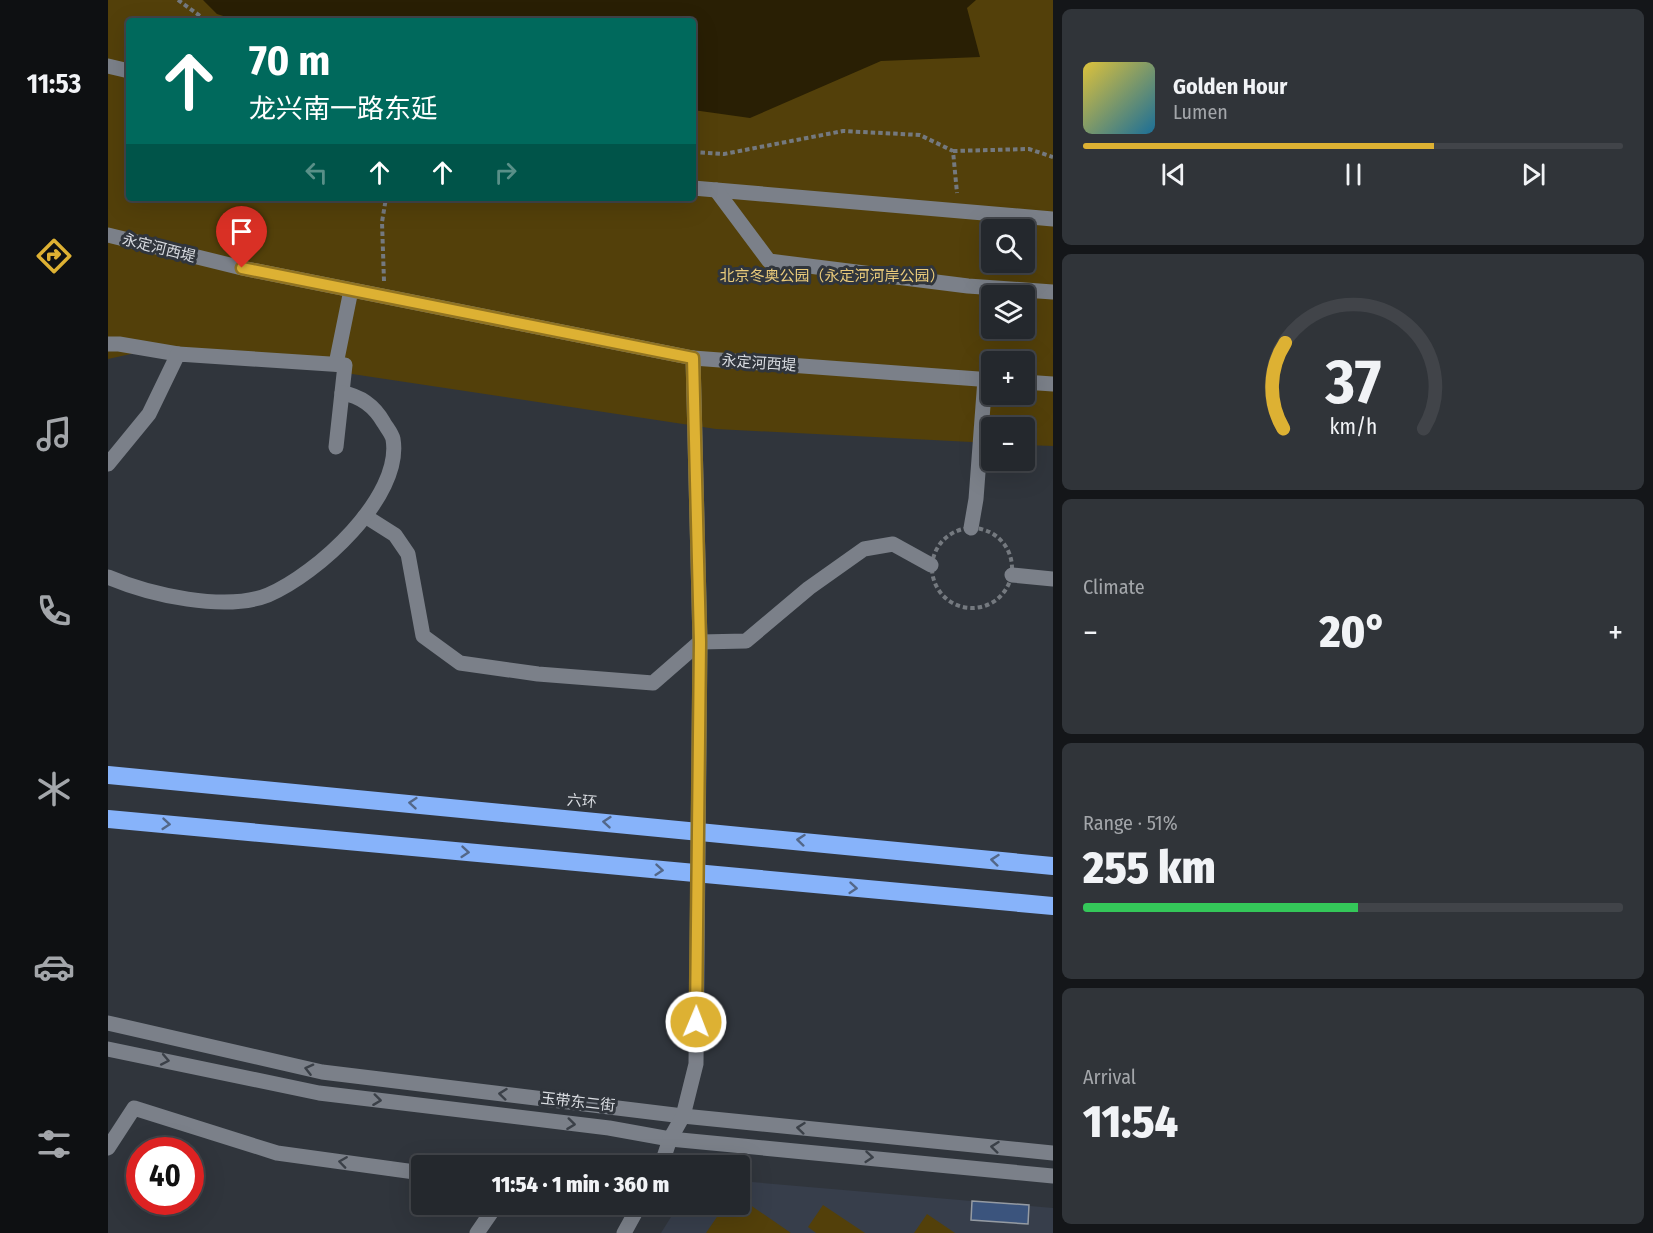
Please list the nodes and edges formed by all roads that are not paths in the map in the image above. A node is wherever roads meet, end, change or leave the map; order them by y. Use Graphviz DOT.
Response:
graph roads {
  1 [pos="108,66"];
  2 [pos="126,70"];
  3 [pos="696,188"];
  4 [pos="716,190"];
  5 [pos="1053,219"];
  6 [pos="108,223"];
  7 [pos="113,236"];
  8 [pos="351,290"];
  9 [pos="1053,292"];
  10 [pos="108,344"];
  11 [pos="178,354"];
  12 [pos="693,358"];
  13 [pos="336,364"];
  14 [pos="981,379"];
  15 [pos="1035,383"];
  16 [pos="1053,384"];
  17 [pos="342,393"];
  18 [pos="985,405"];
  19 [pos="336,447"];
  20 [pos="108,464"];
  21 [pos="365,516"];
  22 [pos="971,528"];
  23 [pos="931,565"];
  24 [pos="1012,575"];
  25 [pos="108,577"];
  26 [pos="1053,579"];
  27 [pos="700,642"];
  28 [pos="108,775"];
  29 [pos="108,819"];
  30 [pos="1053,866"];
  31 [pos="1053,906"];
  32 [pos="108,1023"];
  33 [pos="108,1049"];
  34 [pos="683,1116"];
  35 [pos="670,1139"];
  36 [pos="108,1148"];
  37 [pos="1053,1153"];
  38 [pos="665,1155"];
  39 [pos="411,1171"];
  40 [pos="1053,1176"];
  41 [pos="489,1215"];
  42 [pos="634,1215"];
  43 [pos="477,1233"];
  44 [pos="624,1233"];
  1 -- 2 [label="street"];
  3 -- 4 [label="street"];
  4 -- 5 [label="street"];
  4 -- 9 [label="street"];
  6 -- 7 [label="street"];
  7 -- 8 [label="street, 永定河西堤"];
  8 -- 12 [label="street, 永定河西堤"];
  8 -- 13 [label="street"];
  10 -- 11 [label="street"];
  11 -- 13 [label="street"];
  11 -- 20 [label="street"];
  12 -- 14 [label="street, 永定河西堤"];
  12 -- 27 [label="street"];
  13 -- 17 [label="street"];
  15 -- 16 [label="street"];
  17 -- 19 [label="street"];
  17 -- 21 [label="street"];
  18 -- 22 [label="street"];
  21 -- 25 [label="street"];
  21 -- 27 [label="street"];
  23 -- 27 [label="street"];
  24 -- 26 [label="street"];
  27 -- 34 [label="street"];
  30 -- 28 [label="highway, 六环, one-way"];
  29 -- 31 [label="highway, one-way"];
  34 -- 32 [label="street, 玉带东二街, one-way"];
  33 -- 35 [label="street, 玉带东二街, one-way"];
  34 -- 35 [label="street"];
  37 -- 34 [label="street, 玉带东二街, one-way"];
  35 -- 38 [label="street"];
  35 -- 40 [label="street, 玉带东二街, one-way"];
  39 -- 36 [label="street, one-way"];
  41 -- 43 [label="street"];
  42 -- 44 [label="street"];
}
